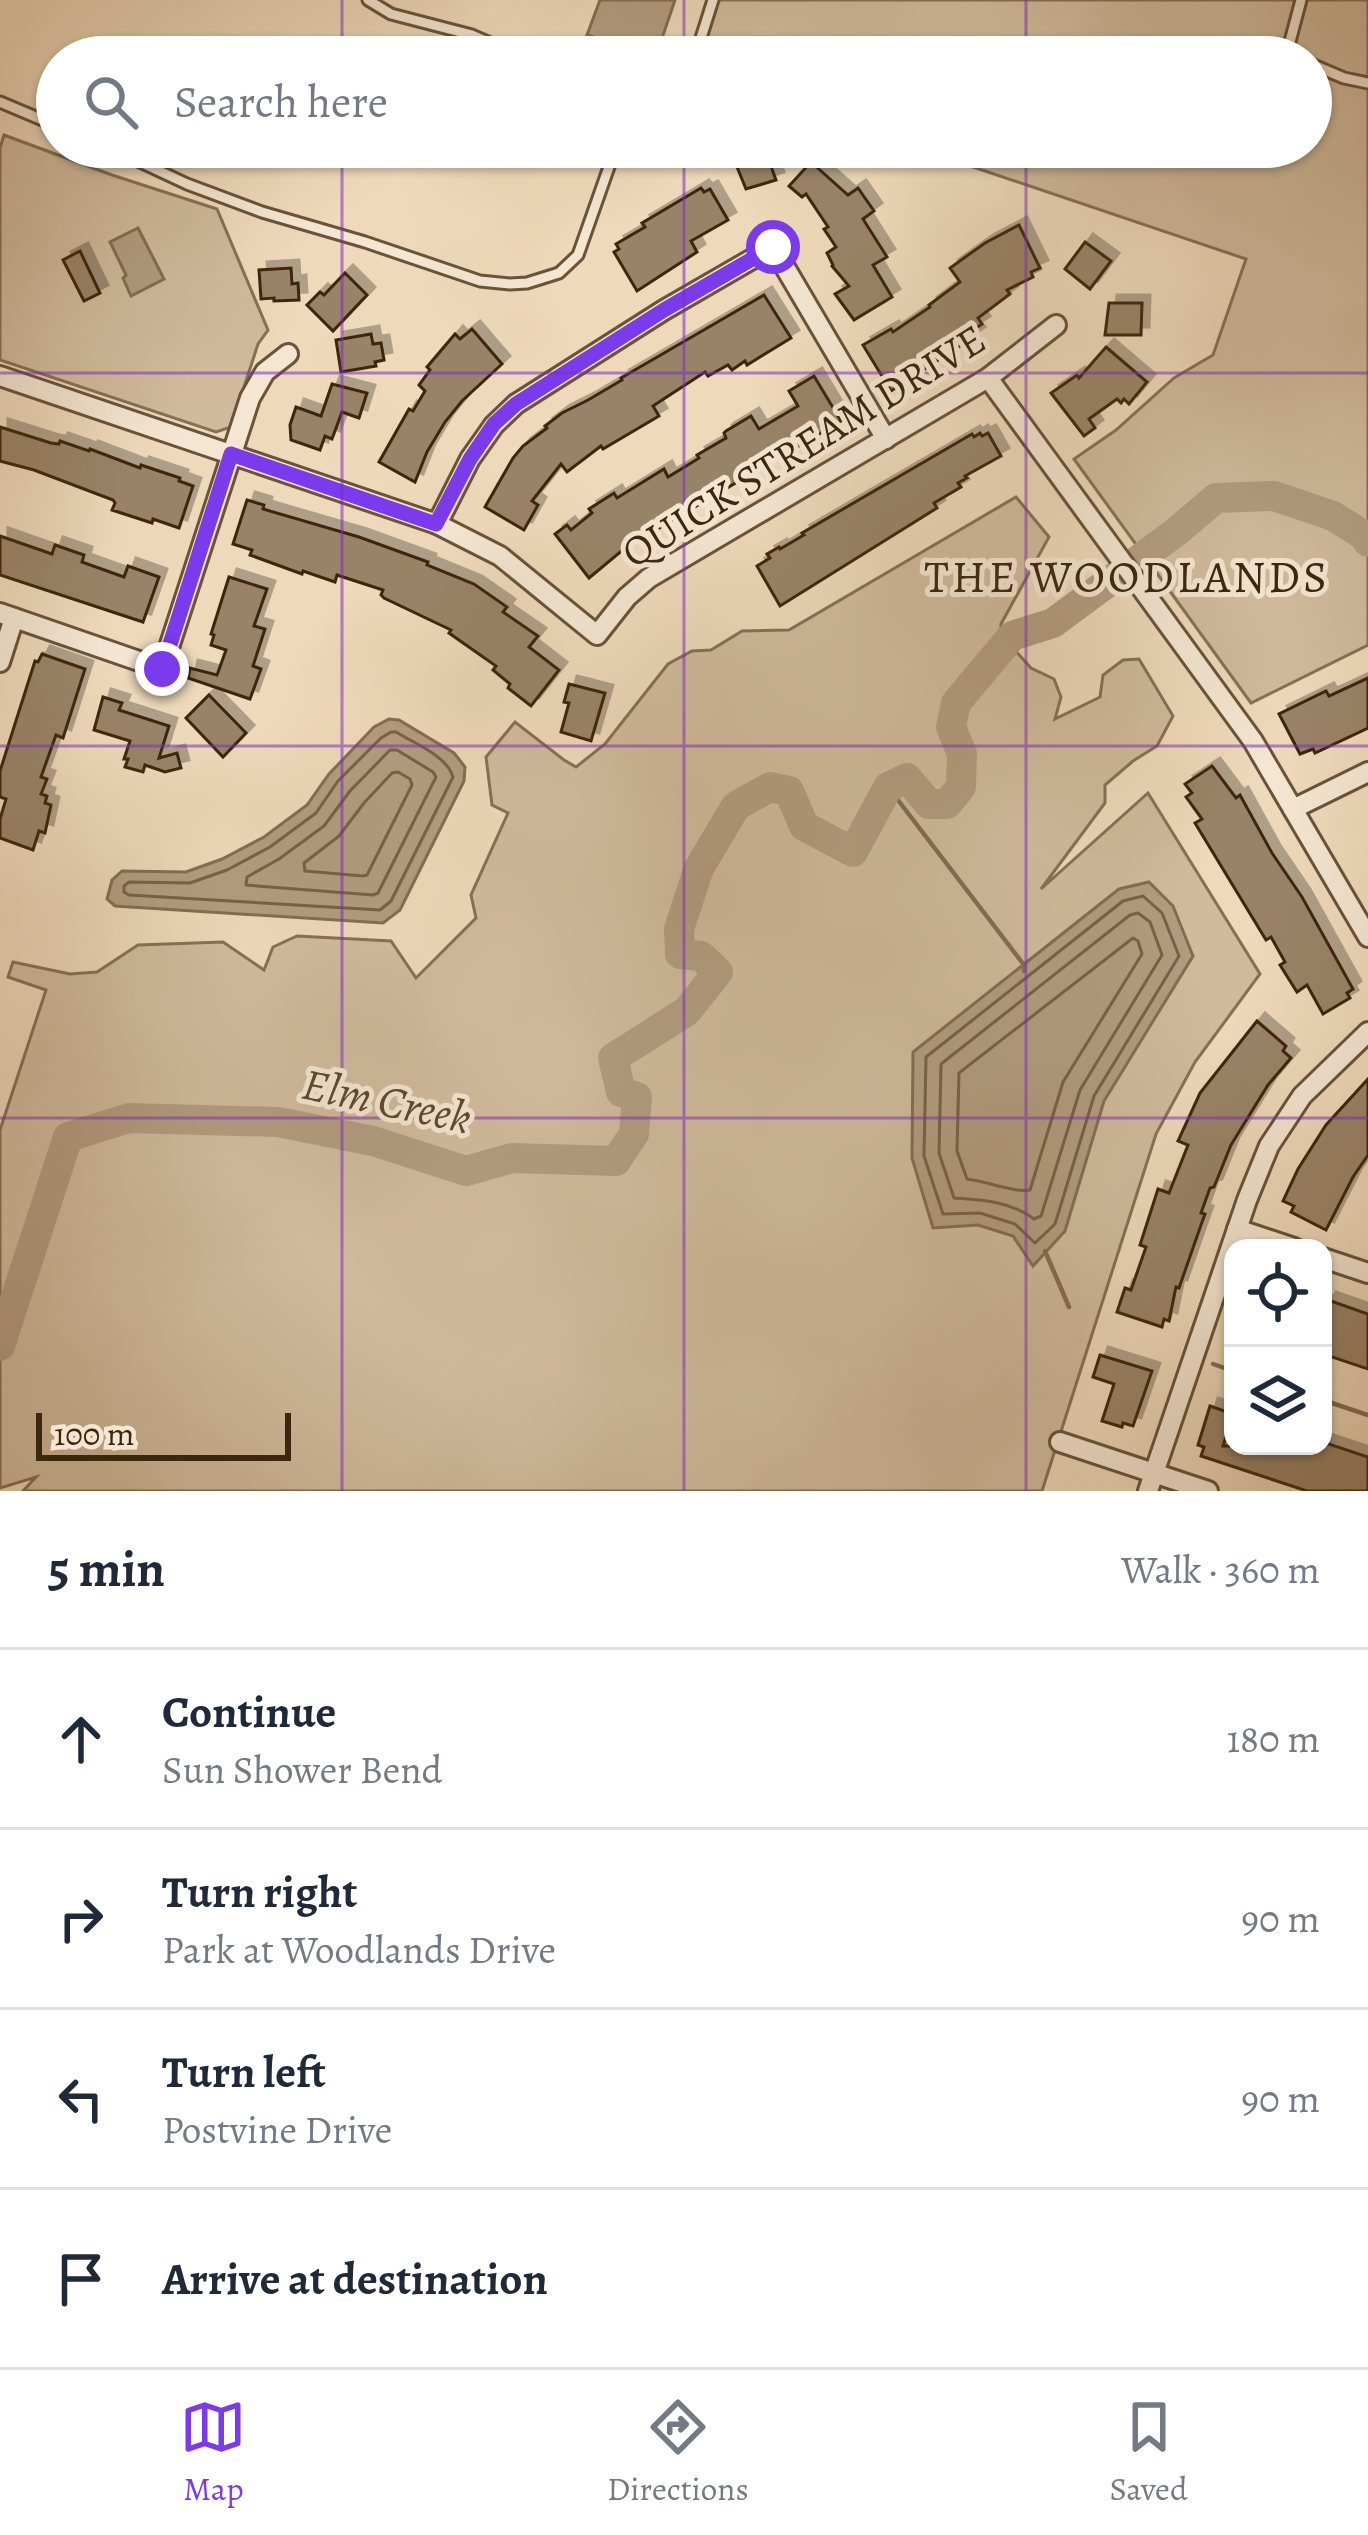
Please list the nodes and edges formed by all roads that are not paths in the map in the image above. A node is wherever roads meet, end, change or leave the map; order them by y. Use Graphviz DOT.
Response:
graph roads {
  1 [pos="368,0"];
  2 [pos="713,0"];
  3 [pos="1301,0"];
  4 [pos="474,36"];
  5 [pos="701,36"];
  6 [pos="1293,36"];
  7 [pos="1332,73"];
  8 [pos="1368,83"];
  9 [pos="0,102"];
  10 [pos="36,117"];
  11 [pos="153,168"];
  12 [pos="609,168"];
  13 [pos="1056,325"];
  14 [pos="288,354"];
  15 [pos="0,376"];
  16 [pos="988,378"];
  17 [pos="886,439"];
  18 [pos="231,454"];
  19 [pos="436,524"];
  20 [pos="7,615"];
  21 [pos="0,662"];
  22 [pos="1368,772"];
  23 [pos="1294,809"];
  24 [pos="1368,937"];
  25 [pos="1368,1032"];
  26 [pos="1237,1229"];
  27 [pos="1267,1239"];
  28 [pos="1332,1261"];
  29 [pos="1368,1273"];
  30 [pos="1060,1442"];
  31 [pos="1151,1482"];
  32 [pos="1208,1491"];
  1 -- 4 [label="lane"];
  2 -- 5 [label="lane"];
  3 -- 6 [label="lane"];
  7 -- 8 [label="lane"];
  9 -- 10 [label="lane"];
  11 -- 12 [label="lane"];
  13 -- 16 [label="street, QUICK STREAM DRIVE"];
  14 -- 18 [label="street"];
  15 -- 18 [label="street"];
  16 -- 17 [label="street, QUICK STREAM DRIVE"];
  16 -- 23 [label="street"];
  17 -- 19 [label="street, QUICK STREAM DRIVE"];
  17 -- 19 [label="street"];
  18 -- 19 [label="street"];
  18 -- 20 [label="street"];
  20 -- 21 [label="street"];
  22 -- 23 [label="street"];
  23 -- 24 [label="street"];
  25 -- 26 [label="street"];
  26 -- 27 [label="street"];
  26 -- 31 [label="street"];
  28 -- 29 [label="street"];
  30 -- 31 [label="street"];
  31 -- 32 [label="street"];
}
